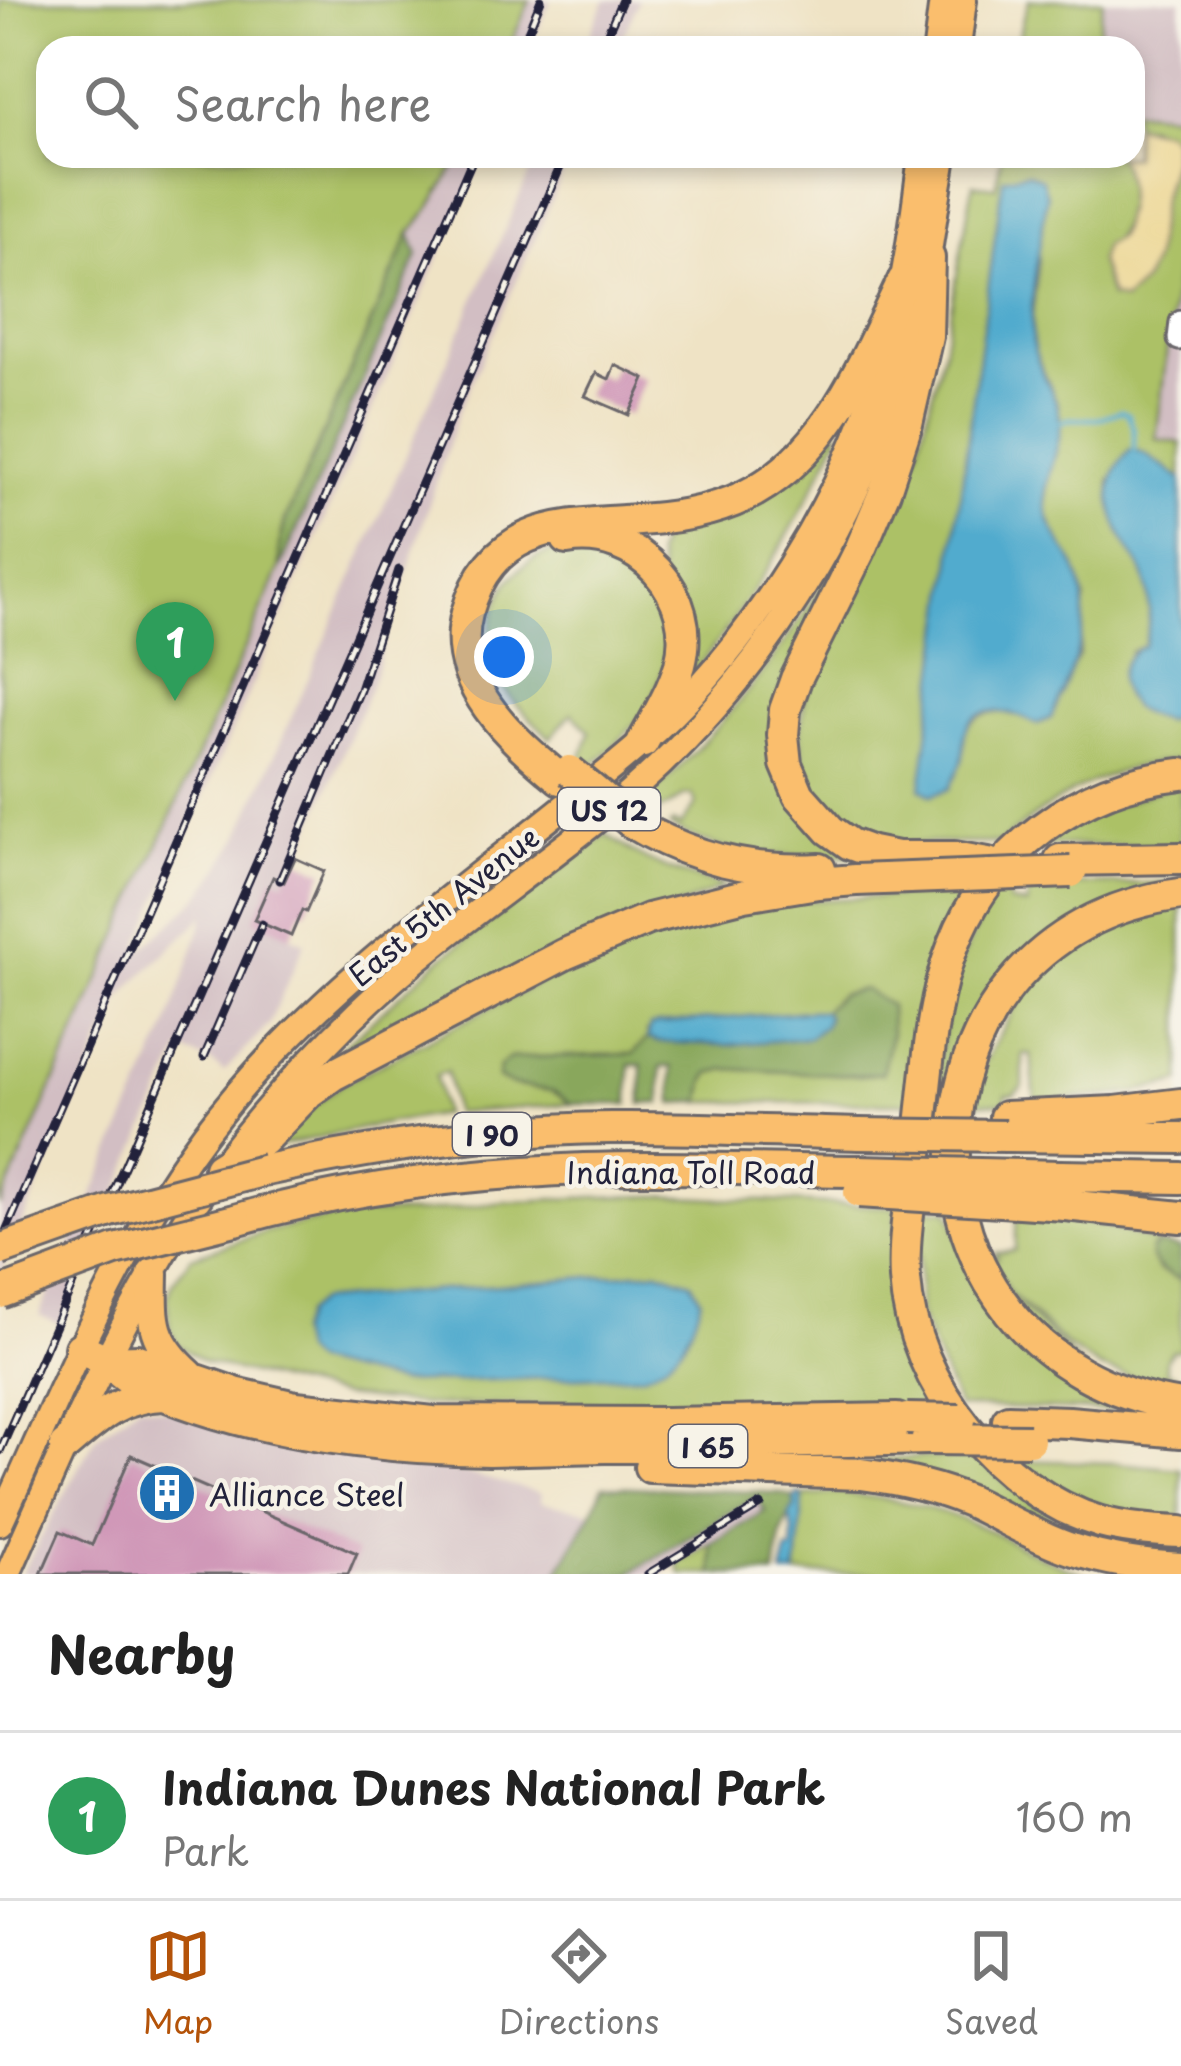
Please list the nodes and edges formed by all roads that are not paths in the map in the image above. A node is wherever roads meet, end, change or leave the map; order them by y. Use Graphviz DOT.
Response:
graph roads {
  1 [pos="942,0"];
  2 [pos="964,0"];
  3 [pos="937,36"];
  4 [pos="960,36"];
  5 [pos="920,168"];
  6 [pos="942,168"];
  7 [pos="929,258"];
  8 [pos="903,281"];
  9 [pos="643,742"];
  10 [pos="1181,774"];
  11 [pos="565,775"];
  12 [pos="627,826"];
  13 [pos="1181,858"];
  14 [pos="854,864"];
  15 [pos="1066,866"];
  16 [pos="1181,871"];
  17 [pos="818,883"];
  18 [pos="1181,894"];
  19 [pos="1181,1104"];
  20 [pos="1006,1126"];
  21 [pos="1181,1138"];
  22 [pos="219,1168"];
  23 [pos="1181,1178"];
  24 [pos="1062,1190"];
  25 [pos="1181,1217"];
  26 [pos="0,1250"];
  27 [pos="153,1274"];
  28 [pos="0,1293"];
  29 [pos="93,1354"];
  30 [pos="181,1387"];
  31 [pos="1181,1406"];
  32 [pos="586,1424"];
  33 [pos="917,1429"];
  34 [pos="1018,1430"];
  35 [pos="1181,1432"];
  36 [pos="373,1443"];
  37 [pos="65,1446"];
  38 [pos="489,1450"];
  39 [pos="1181,1452"];
  40 [pos="0,1523"];
  41 [pos="1177,1532"];
  42 [pos="1181,1568"];
  43 [pos="8,1574"];
  1 -- 3 [label="main road"];
  2 -- 4 [label="main road"];
  5 -- 8 [label="main road, East 5th Avenue / US 12"];
  6 -- 7 [label="main road, East 5th Avenue / US 12"];
  7 -- 14 [label="highway"];
  7 -- 22 [label="main road, East 5th Avenue / US 12"];
  8 -- 9 [label="main road, East 5th Avenue / US 12"];
  8 -- 11 [label="highway"];
  9 -- 11 [label="highway"];
  9 -- 29 [label="main road, East 5th Avenue / US 12"];
  10 -- 41 [label="highway"];
  11 -- 12 [label="highway, bridge"];
  12 -- 14 [label="highway"];
  12 -- 17 [label="highway"];
  13 -- 15 [label="highway"];
  14 -- 15 [label="highway, bridge"];
  14 -- 15 [label="highway"];
  14 -- 17 [label="highway"];
  15 -- 16 [label="highway"];
  17 -- 22 [label="highway"];
  18 -- 31 [label="highway"];
  19 -- 20 [label="highway"];
  20 -- 21 [label="highway, Indiana Toll Road / I 90"];
  20 -- 26 [label="highway, Indiana Toll Road / I 90, bridge"];
  22 -- 27 [label="main road, East 5th Avenue / US 12"];
  23 -- 24 [label="highway"];
  24 -- 25 [label="highway"];
  24 -- 28 [label="highway, Indiana Toll Road / I 90, bridge"];
  27 -- 29 [label="main road, East 5th Avenue / US 12"];
  27 -- 30 [label="highway"];
  29 -- 30 [label="highway, I 65"];
  29 -- 37 [label="main road, East 5th Avenue / US 12"];
  29 -- 40 [label="main road, East 5th Avenue / US 12"];
  30 -- 32 [label="highway, I 65"];
  30 -- 36 [label="highway, I 65"];
  30 -- 37 [label="highway"];
  32 -- 33 [label="highway, I 65"];
  32 -- 36 [label="highway"];
  33 -- 34 [label="highway, I 65, bridge"];
  33 -- 38 [label="highway, I 65"];
  34 -- 35 [label="highway, I 65"];
  34 -- 39 [label="highway, I 65"];
  36 -- 38 [label="highway, I 65"];
  37 -- 43 [label="main road, East 5th Avenue / US 12"];
  38 -- 42 [label="highway"];
}
